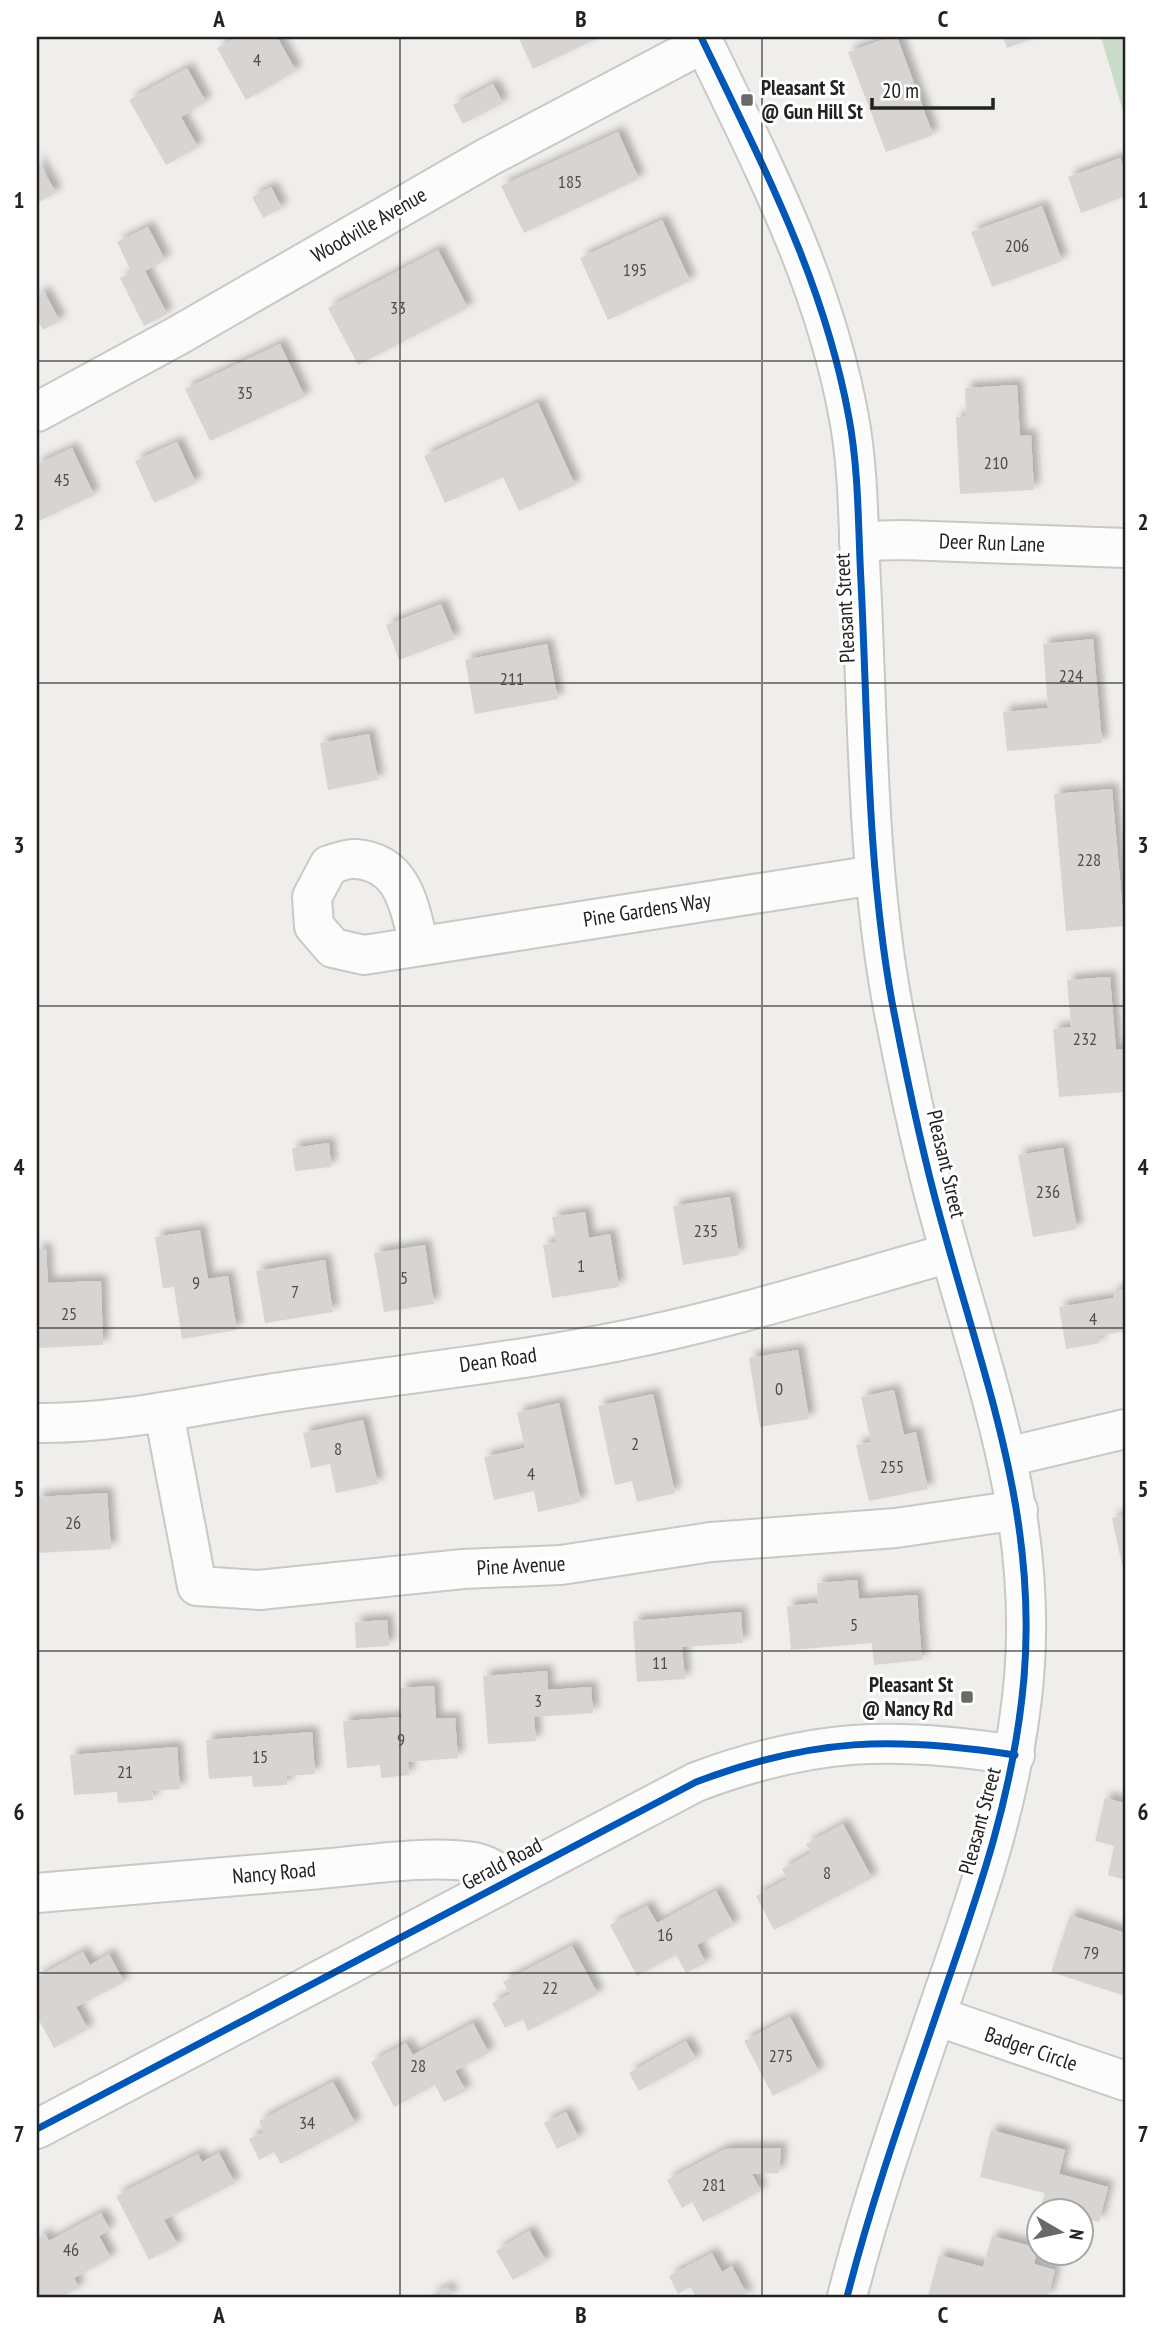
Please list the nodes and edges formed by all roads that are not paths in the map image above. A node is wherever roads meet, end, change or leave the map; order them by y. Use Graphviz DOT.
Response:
graph roads {
  1 [pos="702,40"];
  2 [pos="37,412"];
  3 [pos="859,541"];
  4 [pos="1125,548"];
  5 [pos="875,875"];
  6 [pos="418,945"];
  7 [pos="950,1253"];
  8 [pos="164,1413"];
  9 [pos="37,1423"];
  10 [pos="1125,1429"];
  11 [pos="1007,1457"];
  12 [pos="1018,1510"];
  13 [pos="1015,1755"];
  14 [pos="504,1882"];
  15 [pos="37,1893"];
  16 [pos="936,2017"];
  17 [pos="1125,2081"];
  18 [pos="37,2129"];
  19 [pos="847,2297"];
  1 -- 2 [label="street, Woodville Avenue"];
  1 -- 3 [label="street, Pleasant Street"];
  3 -- 4 [label="street, Deer Run Lane"];
  3 -- 5 [label="street, Pleasant Street"];
  5 -- 6 [label="street, Pine Gardens Way"];
  5 -- 7 [label="street, Pleasant Street"];
  7 -- 8 [label="street, Dean Road"];
  7 -- 11 [label="street, Pleasant Street"];
  8 -- 9 [label="street, Dean Road"];
  8 -- 12 [label="street, Pine Avenue"];
  10 -- 11 [label="street"];
  11 -- 12 [label="street, Pleasant Street"];
  12 -- 13 [label="street, Pleasant Street"];
  13 -- 14 [label="street, Gerald Road"];
  13 -- 16 [label="street, Pleasant Street"];
  14 -- 15 [label="street, Nancy Road"];
  14 -- 18 [label="street, Gerald Road"];
  16 -- 17 [label="street, Badger Circle"];
  16 -- 19 [label="street, Pleasant Street"];
}
